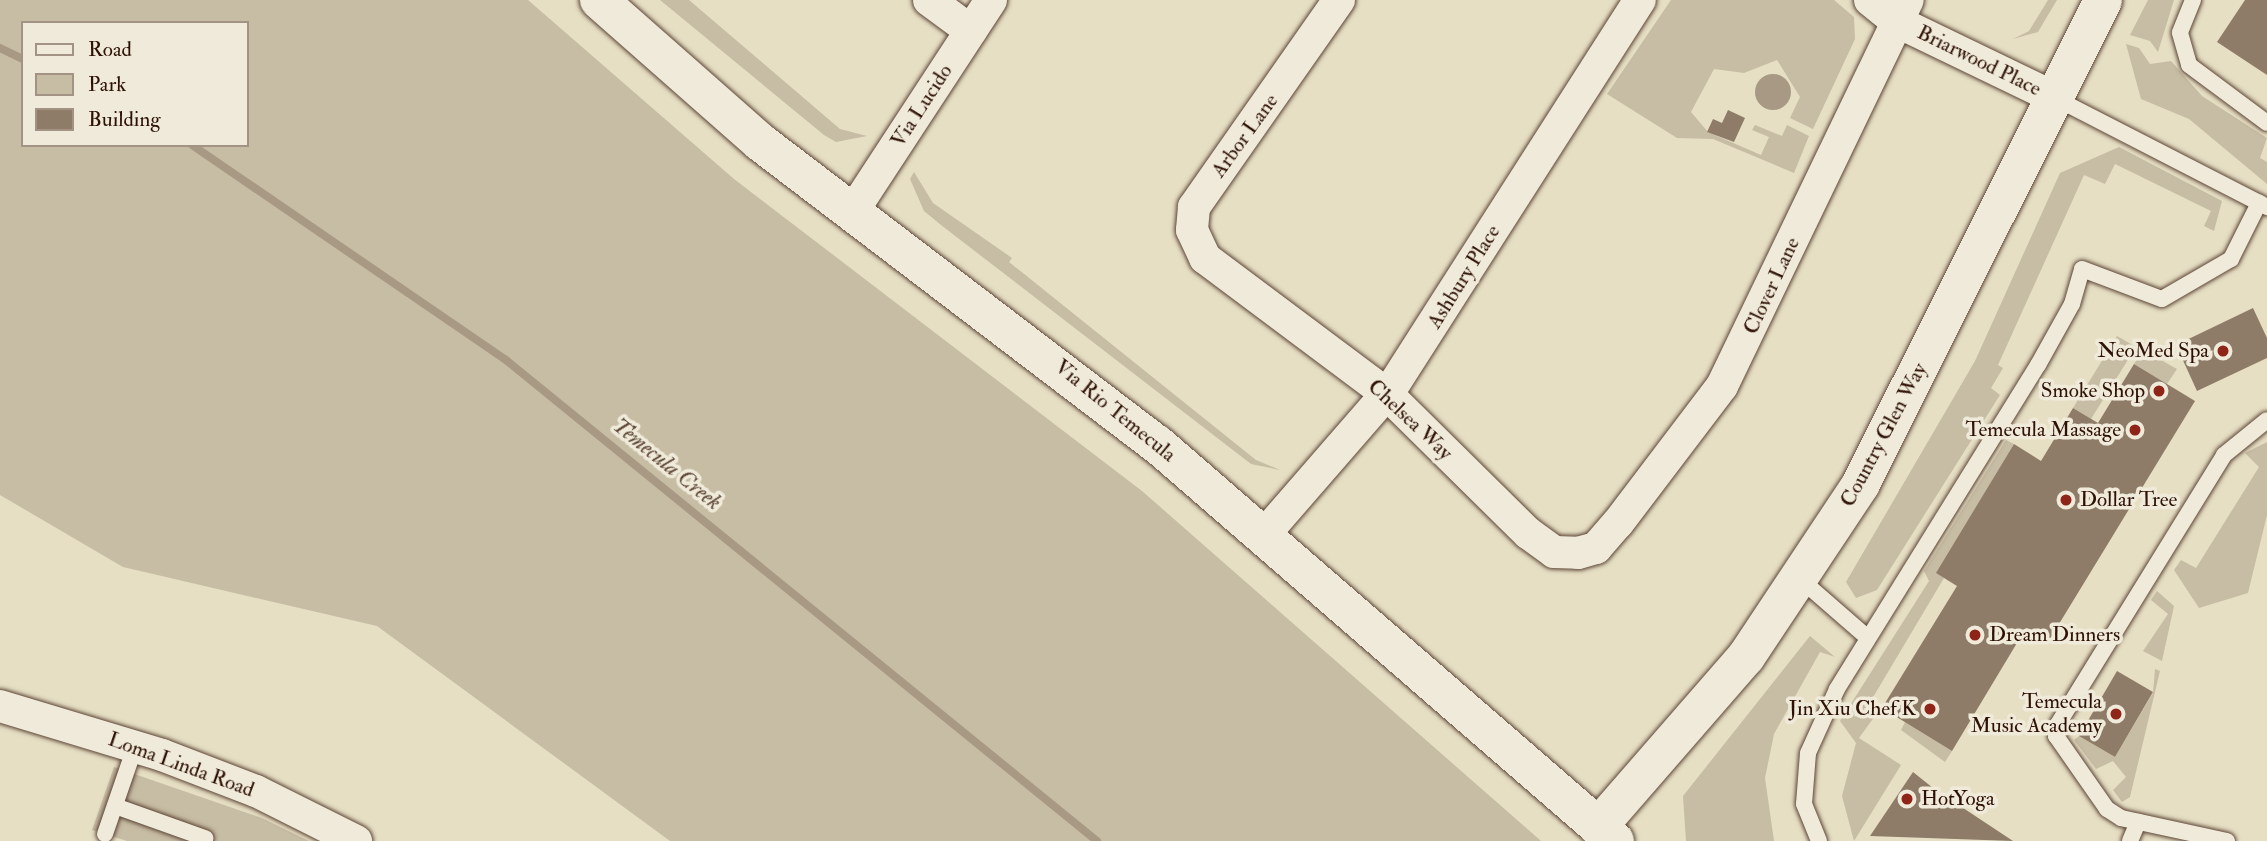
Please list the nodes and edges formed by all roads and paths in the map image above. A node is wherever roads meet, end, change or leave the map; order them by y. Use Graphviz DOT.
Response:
graph roads {
  1 [pos="599,0"];
  2 [pos="929,0"];
  3 [pos="991,0"];
  4 [pos="1339,0"];
  5 [pos="1640,0"];
  6 [pos="1870,0"];
  7 [pos="2103,0"];
  8 [pos="2193,0"];
  9 [pos="1902,10"];
  10 [pos="971,31"];
  11 [pos="2053,97"];
  12 [pos="2267,123"];
  13 [pos="2263,205"];
  14 [pos="853,211"];
  15 [pos="1224,274"];
  16 [pos="1387,394"];
  17 [pos="2267,420"];
  18 [pos="1263,536"];
  19 [pos="1596,548"];
  20 [pos="1799,578"];
  21 [pos="1868,638"];
  22 [pos="0,706"];
  23 [pos="135,747"];
  24 [pos="115,806"];
  25 [pos="2138,822"];
  26 [pos="105,834"];
  27 [pos="1606,834"];
  28 [pos="205,838"];
  29 [pos="356,841"];
  30 [pos="1819,841"];
  31 [pos="2130,841"];
  32 [pos="2227,841"];
  1 -- 14 [label="street, Via Rio Temecula"];
  2 -- 10 [label="street"];
  3 -- 10 [label="street, Via Lucido"];
  4 -- 15 [label="street, Arbor Lane"];
  5 -- 16 [label="street, Ashbury Place"];
  6 -- 9 [label="street, Briarwood Place"];
  7 -- 11 [label="street, Country Glen Way"];
  8 -- 12 [label="lane"];
  9 -- 11 [label="street, Briarwood Place"];
  9 -- 19 [label="street, Clover Lane"];
  10 -- 14 [label="street, Via Lucido"];
  11 -- 13 [label="lane"];
  11 -- 20 [label="street, Country Glen Way"];
  13 -- 21 [label="lane"];
  14 -- 18 [label="street, Via Rio Temecula"];
  15 -- 16 [label="street, Chelsea Way"];
  16 -- 18 [label="street, Ashbury Place"];
  16 -- 19 [label="street, Chelsea Way"];
  17 -- 25 [label="lane"];
  18 -- 27 [label="street, Via Rio Temecula"];
  20 -- 21 [label="lane"];
  20 -- 27 [label="street, Country Glen Way"];
  21 -- 30 [label="lane"];
  22 -- 23 [label="street, Loma Linda Road"];
  23 -- 24 [label="lane"];
  23 -- 29 [label="street, Loma Linda Road"];
  24 -- 26 [label="lane"];
  24 -- 28 [label="lane"];
  25 -- 31 [label="lane"];
  25 -- 32 [label="lane"];
}
